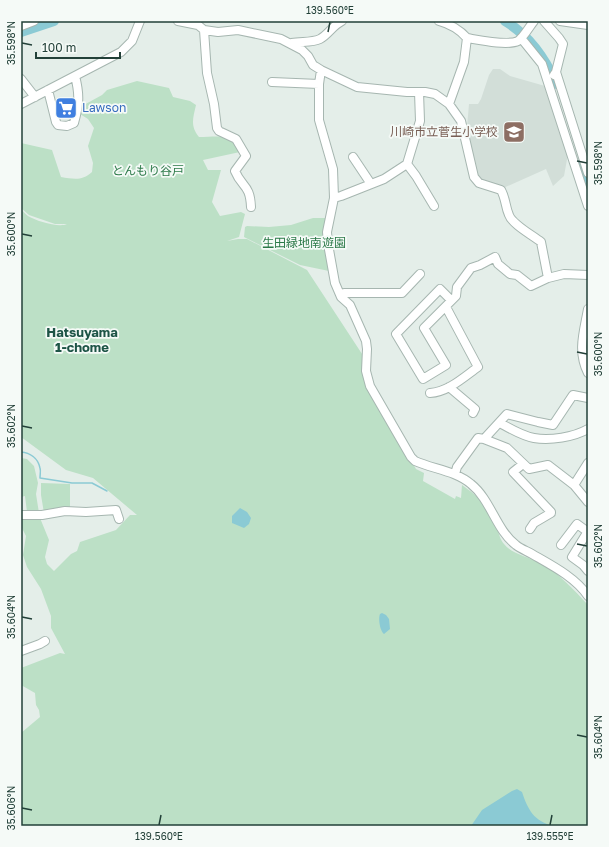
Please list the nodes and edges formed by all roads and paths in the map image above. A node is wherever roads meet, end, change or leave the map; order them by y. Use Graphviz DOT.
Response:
graph roads {
  1 [pos="34,21"];
  2 [pos="140,21"];
  3 [pos="178,21"];
  4 [pos="342,21"];
  5 [pos="439,21"];
  6 [pos="534,21"];
  7 [pos="544,21"];
  8 [pos="560,21"];
  9 [pos="588,25"];
  10 [pos="21,26"];
  11 [pos="204,30"];
  12 [pos="467,38"];
  13 [pos="521,38"];
  14 [pos="292,43"];
  15 [pos="321,70"];
  16 [pos="556,72"];
  17 [pos="75,76"];
  18 [pos="21,79"];
  19 [pos="272,82"];
  20 [pos="548,82"];
  21 [pos="319,84"];
  22 [pos="48,90"];
  23 [pos="418,92"];
  24 [pos="35,97"];
  25 [pos="21,104"];
  26 [pos="449,104"];
  27 [pos="353,157"];
  28 [pos="407,164"];
  29 [pos="588,172"];
  30 [pos="371,184"];
  31 [pos="334,198"];
  32 [pos="434,206"];
  33 [pos="588,206"];
  34 [pos="250,207"];
  35 [pos="420,274"];
  36 [pos="588,275"];
  37 [pos="548,278"];
  38 [pos="340,294"];
  39 [pos="451,300"];
  40 [pos="446,307"];
  41 [pos="588,309"];
  42 [pos="588,374"];
  43 [pos="449,387"];
  44 [pos="430,393"];
  45 [pos="588,398"];
  46 [pos="472,413"];
  47 [pos="500,423"];
  48 [pos="553,425"];
  49 [pos="588,429"];
  50 [pos="557,438"];
  51 [pos="484,439"];
  52 [pos="588,463"];
  53 [pos="523,464"];
  54 [pos="455,474"];
  55 [pos="574,485"];
  56 [pos="588,502"];
  57 [pos="21,515"];
  58 [pos="118,519"];
  59 [pos="530,529"];
  60 [pos="588,532"];
  61 [pos="561,545"];
  62 [pos="588,571"];
  63 [pos="588,596"];
  64 [pos="45,641"];
  65 [pos="21,651"];
  1 -- 10 [label="street"];
  2 -- 17 [label="street"];
  3 -- 11 [label="street"];
  4 -- 14 [label="street"];
  5 -- 12 [label="street"];
  6 -- 13 [label="street"];
  7 -- 16 [label="street"];
  8 -- 9 [label="street"];
  11 -- 14 [label="street"];
  11 -- 34 [label="street"];
  12 -- 13 [label="street"];
  12 -- 26 [label="street"];
  13 -- 20 [label="street"];
  14 -- 15 [label="street"];
  15 -- 21 [label="street"];
  15 -- 23 [label="street"];
  16 -- 20 [label="street"];
  16 -- 29 [label="street"];
  17 -- 22 [label="street"];
  17 -- 22 [label="street"];
  18 -- 24 [label="street"];
  19 -- 21 [label="street"];
  20 -- 33 [label="street"];
  21 -- 31 [label="street"];
  22 -- 24 [label="street"];
  23 -- 26 [label="street"];
  23 -- 28 [label="street"];
  24 -- 25 [label="street"];
  26 -- 37 [label="street"];
  27 -- 30 [label="street"];
  28 -- 30 [label="street"];
  28 -- 32 [label="street"];
  30 -- 31 [label="street"];
  31 -- 38 [label="street"];
  35 -- 38 [label="street"];
  36 -- 37 [label="street"];
  37 -- 39 [label="street"];
  38 -- 54 [label="street"];
  39 -- 40 [label="street"];
  39 -- 40 [label="street"];
  40 -- 43 [label="street"];
  41 -- 42 [label="street"];
  43 -- 44 [label="street"];
  43 -- 46 [label="street"];
  45 -- 48 [label="street"];
  47 -- 48 [label="street"];
  47 -- 50 [label="street"];
  47 -- 51 [label="street"];
  48 -- 50 [label="street"];
  49 -- 50 [label="street"];
  51 -- 53 [label="street"];
  51 -- 54 [label="street"];
  52 -- 55 [label="street"];
  53 -- 55 [label="street"];
  53 -- 59 [label="street"];
  54 -- 63 [label="street"];
  55 -- 56 [label="street"];
  57 -- 58 [label="street"];
  60 -- 61 [label="street"];
  60 -- 62 [label="street"];
  64 -- 65 [label="street"];
}
